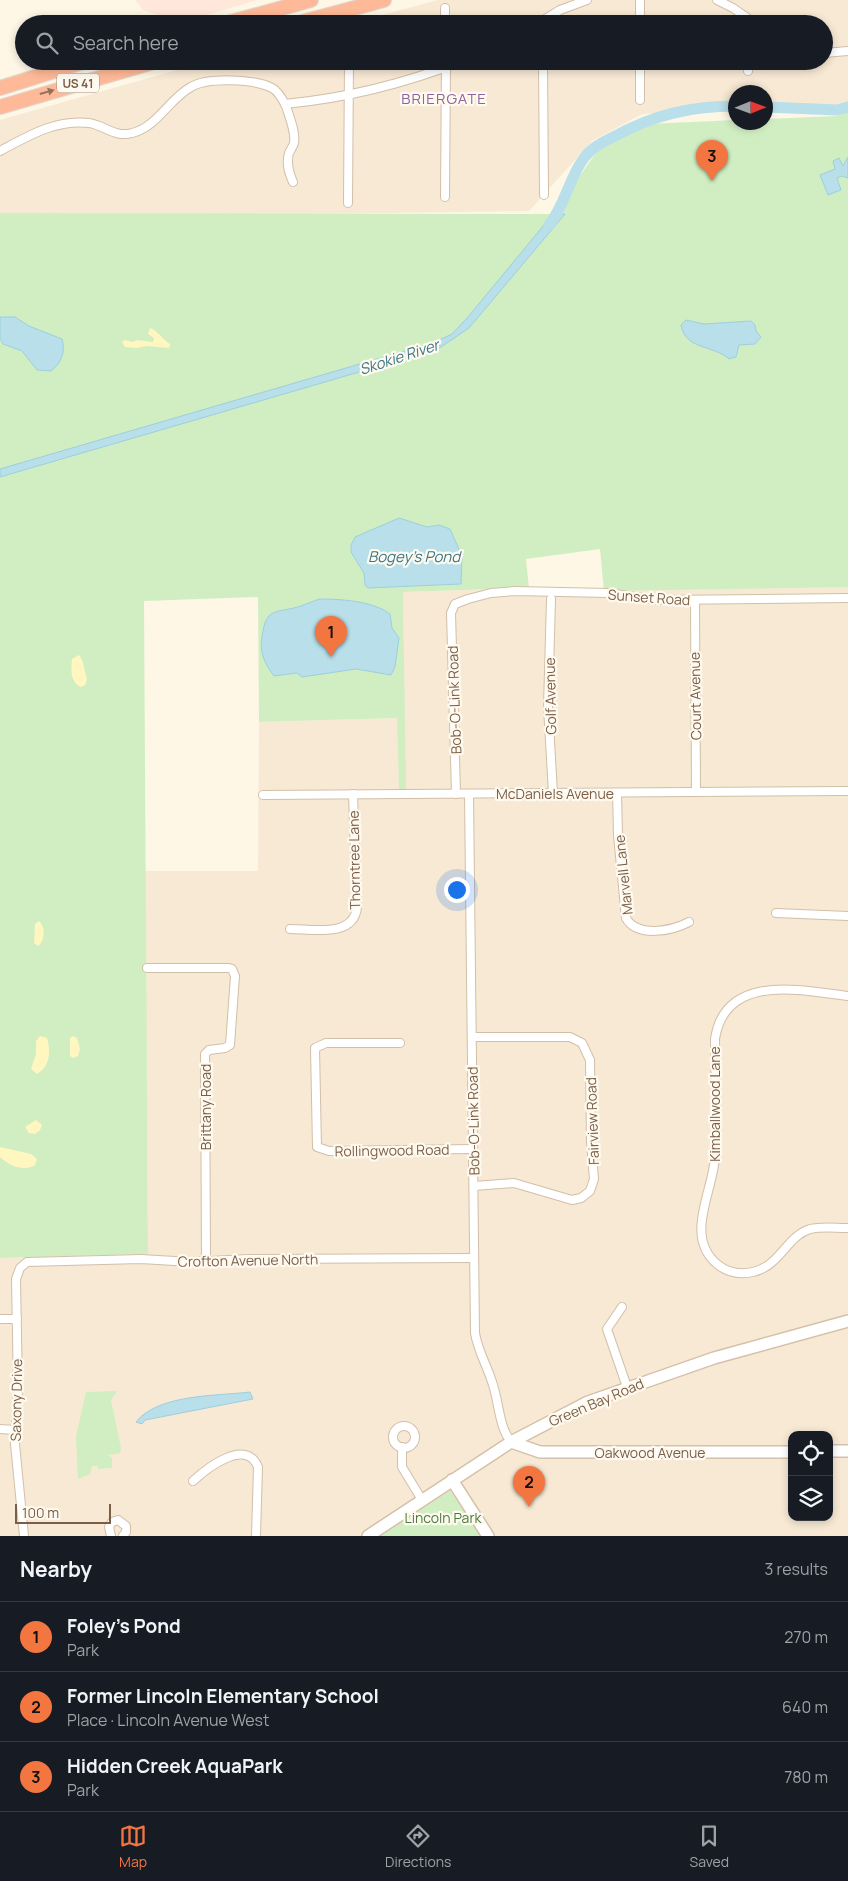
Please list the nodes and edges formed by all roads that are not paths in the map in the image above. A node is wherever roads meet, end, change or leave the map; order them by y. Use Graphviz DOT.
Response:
graph roads {
  1 [pos="311,0"];
  2 [pos="384,0"];
  3 [pos="587,0"];
  4 [pos="640,0"];
  5 [pos="717,0"];
  6 [pos="445,8"];
  7 [pos="257,15"];
  8 [pos="328,15"];
  9 [pos="445,15"];
  10 [pos="552,15"];
  11 [pos="640,15"];
  12 [pos="743,15"];
  13 [pos="848,51"];
  14 [pos="833,52"];
  15 [pos="57,70"];
  16 [pos="126,70"];
  17 [pos="349,70"];
  18 [pos="433,70"];
  19 [pos="446,70"];
  20 [pos="543,70"];
  21 [pos="640,70"];
  22 [pos="0,88"];
  23 [pos="349,96"];
  24 [pos="640,100"];
  25 [pos="285,104"];
  26 [pos="0,107"];
  27 [pos="0,150"];
  28 [pos="293,182"];
  29 [pos="544,195"];
  30 [pos="445,197"];
  31 [pos="348,203"];
  32 [pos="848,598"];
  33 [pos="551,599"];
  34 [pos="695,600"];
  35 [pos="453,606"];
  36 [pos="696,792"];
  37 [pos="848,792"];
  38 [pos="553,793"];
  39 [pos="617,793"];
  40 [pos="353,794"];
  41 [pos="456,794"];
  42 [pos="469,794"];
  43 [pos="263,795"];
  44 [pos="776,913"];
  45 [pos="848,916"];
  46 [pos="689,922"];
  47 [pos="290,929"];
  48 [pos="147,968"];
  49 [pos="848,996"];
  50 [pos="472,1037"];
  51 [pos="400,1043"];
  52 [pos="473,1149"];
  53 [pos="474,1186"];
  54 [pos="848,1228"];
  55 [pos="474,1258"];
  56 [pos="206,1261"];
  57 [pos="23,1266"];
  58 [pos="622,1307"];
  59 [pos="0,1319"];
  60 [pos="17,1319"];
  61 [pos="848,1321"];
  62 [pos="627,1387"];
  63 [pos="0,1429"];
  64 [pos="16,1430"];
  65 [pos="511,1442"];
  66 [pos="402,1447"];
  67 [pos="848,1451"];
  68 [pos="788,1452"];
  69 [pos="833,1452"];
  70 [pos="452,1480"];
  71 [pos="193,1482"];
  72 [pos="422,1500"];
  73 [pos="24,1536"];
  74 [pos="111,1536"];
  75 [pos="123,1536"];
  76 [pos="256,1536"];
  77 [pos="368,1536"];
  78 [pos="488,1536"];
  1 -- 7 [label="highway"];
  2 -- 8 [label="highway"];
  3 -- 10 [label="street"];
  4 -- 11 [label="street"];
  5 -- 12 [label="street"];
  6 -- 9 [label="street"];
  13 -- 14 [label="street"];
  15 -- 22 [label="highway, US 41"];
  26 -- 16 [label="highway, US 41, one-way"];
  17 -- 23 [label="street"];
  18 -- 23 [label="street"];
  19 -- 30 [label="street"];
  20 -- 29 [label="street"];
  21 -- 24 [label="street"];
  23 -- 25 [label="street"];
  23 -- 31 [label="street"];
  25 -- 27 [label="street"];
  25 -- 28 [label="street"];
  32 -- 34 [label="street, Sunset Road"];
  33 -- 38 [label="street, Golf Avenue"];
  34 -- 35 [label="street, Sunset Road"];
  34 -- 36 [label="street, Court Avenue"];
  35 -- 41 [label="street, Bob-O-Link Road"];
  36 -- 37 [label="street, McDaniels Avenue"];
  36 -- 39 [label="street, McDaniels Avenue"];
  38 -- 39 [label="street, McDaniels Avenue"];
  38 -- 42 [label="street, McDaniels Avenue"];
  39 -- 46 [label="street, Marvell Lane"];
  40 -- 41 [label="street, McDaniels Avenue"];
  40 -- 43 [label="street, McDaniels Avenue"];
  40 -- 47 [label="street, Thorntree Lane"];
  41 -- 42 [label="street, McDaniels Avenue"];
  42 -- 50 [label="street, Bob-O-Link Road"];
  44 -- 45 [label="street"];
  48 -- 56 [label="street, Brittany Road"];
  49 -- 54 [label="street, Kimballwood Lane"];
  50 -- 52 [label="street, Bob-O-Link Road"];
  50 -- 53 [label="street, Fairview Road"];
  51 -- 52 [label="street, Rollingwood Road"];
  52 -- 53 [label="street, Bob-O-Link Road"];
  53 -- 55 [label="street, Bob-O-Link Road"];
  55 -- 56 [label="street, Crofton Avenue North"];
  55 -- 65 [label="street, Bob-O-Link Road"];
  56 -- 57 [label="street, Crofton Avenue North"];
  57 -- 60 [label="street, Saxony Drive"];
  58 -- 62 [label="street"];
  59 -- 60 [label="street"];
  60 -- 64 [label="street, Saxony Drive"];
  61 -- 62 [label="main road, Green Bay Road"];
  62 -- 65 [label="main road, Green Bay Road"];
  63 -- 64 [label="street"];
  64 -- 73 [label="street, Saxony Drive"];
  65 -- 68 [label="main road, Oakwood Avenue"];
  65 -- 70 [label="main road, Green Bay Road"];
  66 -- 72 [label="street"];
  67 -- 69 [label="main road"];
  70 -- 72 [label="main road, Green Bay Road"];
  70 -- 78 [label="main road"];
  71 -- 76 [label="street"];
  72 -- 77 [label="main road, Green Bay Road"];
  74 -- 75 [label="street"];
}
